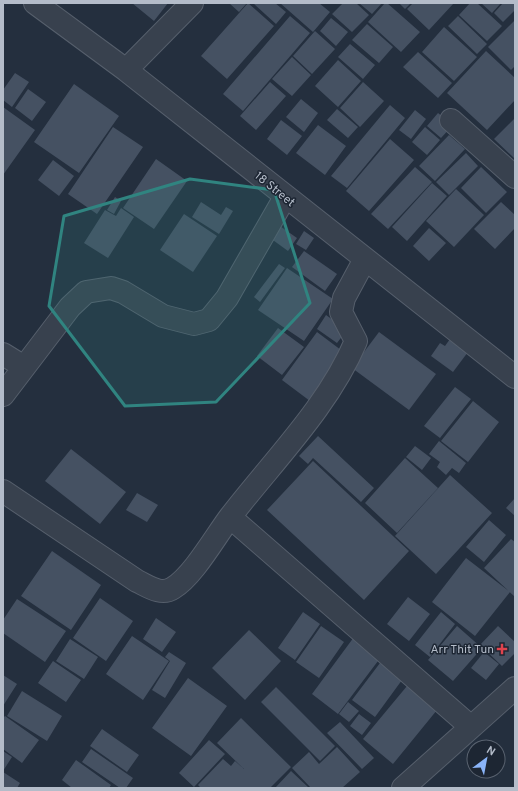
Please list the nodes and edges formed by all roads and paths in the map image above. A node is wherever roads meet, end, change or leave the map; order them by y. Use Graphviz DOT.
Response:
graph roads {
  1 [pos="35,3"];
  2 [pos="192,3"];
  3 [pos="126,70"];
  4 [pos="451,120"];
  5 [pos="515,177"];
  6 [pos="286,197"];
  7 [pos="365,259"];
  8 [pos="3,354"];
  9 [pos="24,367"];
  10 [pos="515,376"];
  11 [pos="3,395"];
  12 [pos="3,492"];
  13 [pos="230,517"];
  14 [pos="515,688"];
  15 [pos="471,727"];
  16 [pos="403,788"];
  1 -- 3 [label="street, 18 Street"];
  2 -- 3 [label="street"];
  3 -- 6 [label="street, 18 Street"];
  4 -- 5 [label="street"];
  6 -- 7 [label="street, 18 Street"];
  6 -- 9 [label="street"];
  7 -- 10 [label="street, 18 Street"];
  7 -- 13 [label="street"];
  8 -- 9 [label="street"];
  9 -- 11 [label="street"];
  12 -- 13 [label="street"];
  13 -- 15 [label="street"];
  14 -- 15 [label="street"];
  15 -- 16 [label="street"];
}
